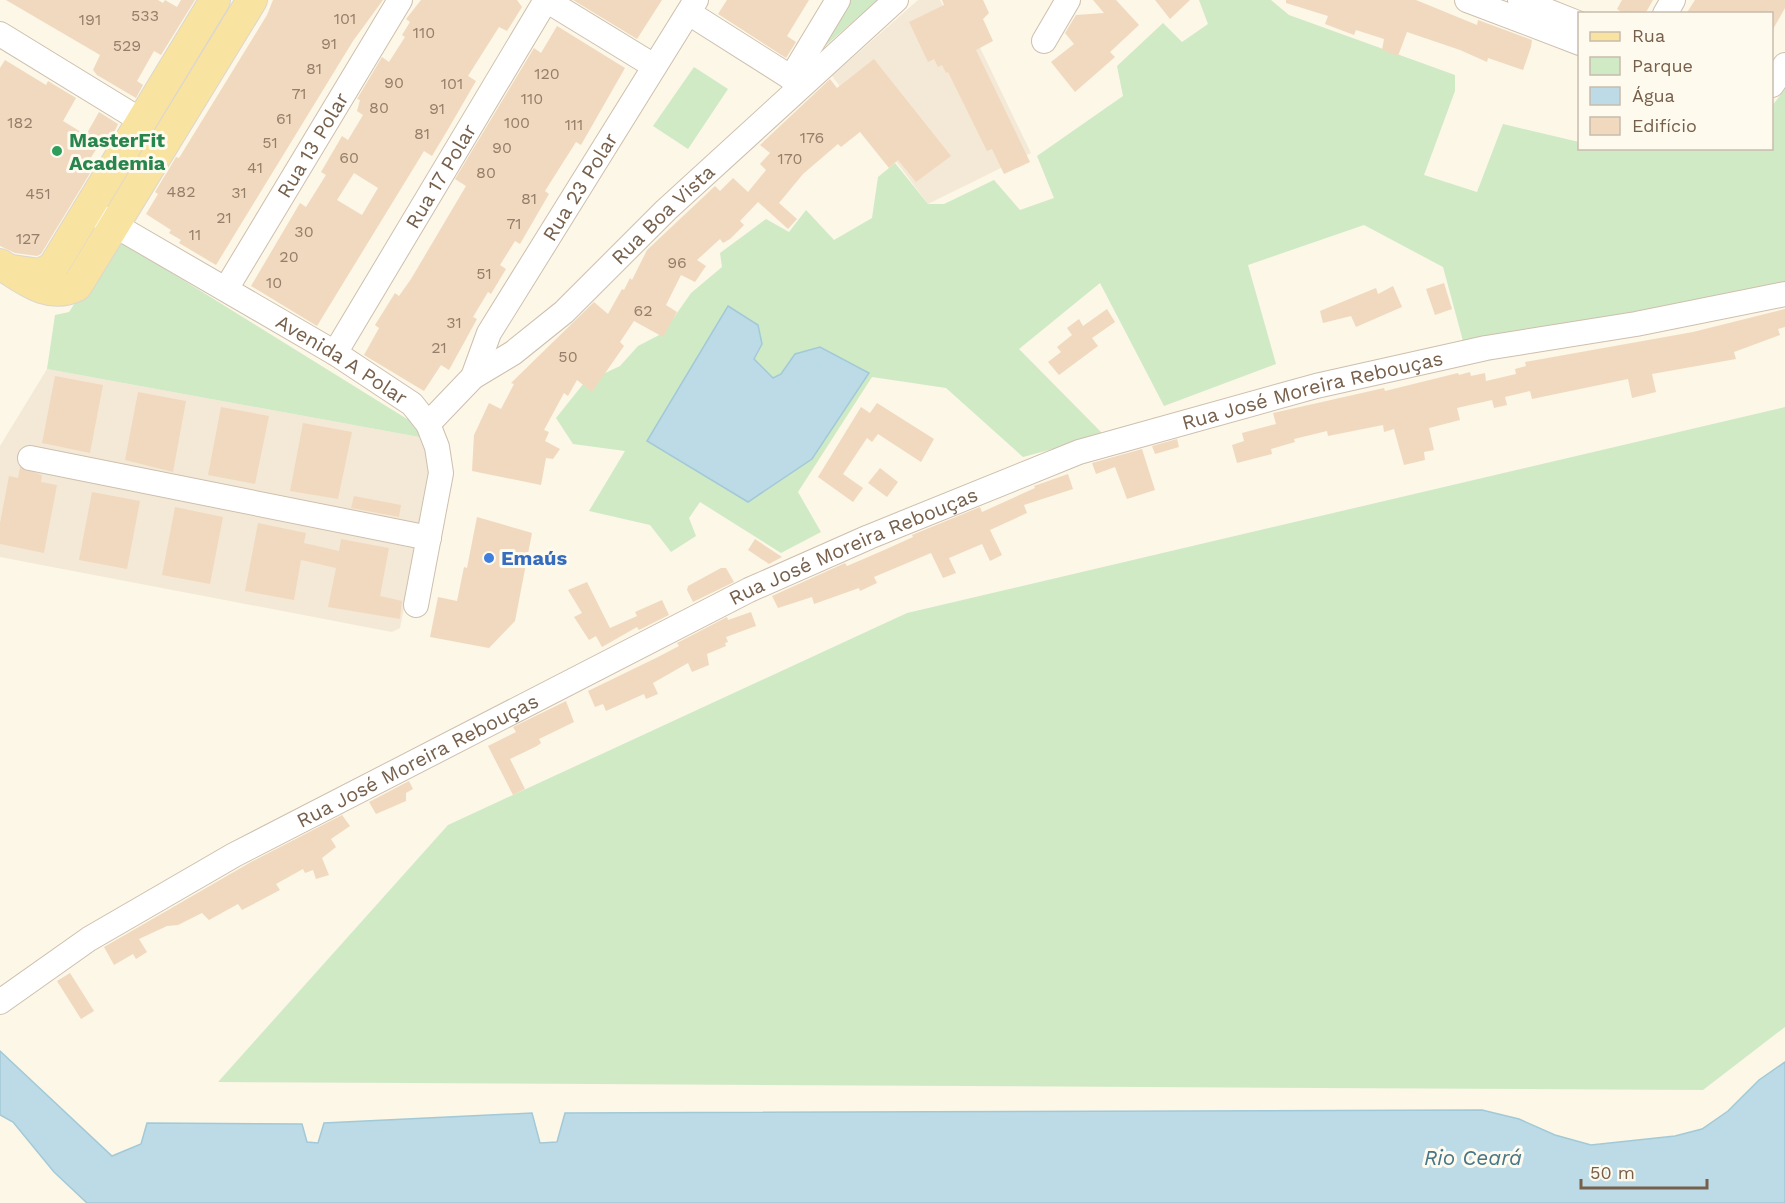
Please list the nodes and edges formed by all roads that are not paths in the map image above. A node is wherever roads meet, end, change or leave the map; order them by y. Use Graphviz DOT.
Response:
graph roads {
  1 [pos="214,0"];
  2 [pos="252,0"];
  3 [pos="400,0"];
  4 [pos="546,0"];
  5 [pos="838,0"];
  6 [pos="896,0"];
  7 [pos="1068,0"];
  8 [pos="1467,0"];
  9 [pos="1522,5"];
  10 [pos="693,6"];
  11 [pos="1578,23"];
  12 [pos="0,34"];
  13 [pos="1044,41"];
  14 [pos="1578,42"];
  15 [pos="1785,65"];
  16 [pos="654,66"];
  17 [pos="796,81"];
  18 [pos="1773,83"];
  19 [pos="142,121"];
  20 [pos="90,210"];
  21 [pos="116,225"];
  22 [pos="4,267"];
  23 [pos="226,289"];
  24 [pos="1785,294"];
  25 [pos="335,353"];
  26 [pos="473,377"];
  27 [pos="428,424"];
  28 [pos="30,458"];
  29 [pos="429,538"];
  30 [pos="416,605"];
  31 [pos="0,1002"];
  1 -- 19 [label="main road"];
  2 -- 21 [label="main road"];
  3 -- 23 [label="street, Rua 13 Polar"];
  4 -- 16 [label="street"];
  4 -- 25 [label="street, Rua 17 Polar"];
  5 -- 17 [label="street"];
  6 -- 17 [label="street, Rua Boa Vista"];
  7 -- 13 [label="street"];
  8 -- 9 [label="street"];
  9 -- 11 [label="street"];
  9 -- 14 [label="street"];
  10 -- 16 [label="street, Rua 23 Polar"];
  10 -- 17 [label="street"];
  12 -- 19 [label="street"];
  15 -- 18 [label="street"];
  16 -- 26 [label="street, Rua 23 Polar"];
  17 -- 26 [label="street, Rua Boa Vista"];
  19 -- 20 [label="main road"];
  20 -- 21 [label="street, Avenida A Polar"];
  20 -- 22 [label="main road"];
  21 -- 22 [label="main road"];
  21 -- 23 [label="street, Avenida A Polar"];
  23 -- 25 [label="street, Avenida A Polar"];
  24 -- 31 [label="street, Rua José Moreira Rebouças"];
  25 -- 27 [label="street, Avenida A Polar"];
  26 -- 27 [label="street, Rua Boa Vista"];
  27 -- 29 [label="street, Avenida A Polar"];
  28 -- 29 [label="street"];
  29 -- 30 [label="street, Avenida A Polar"];
}
